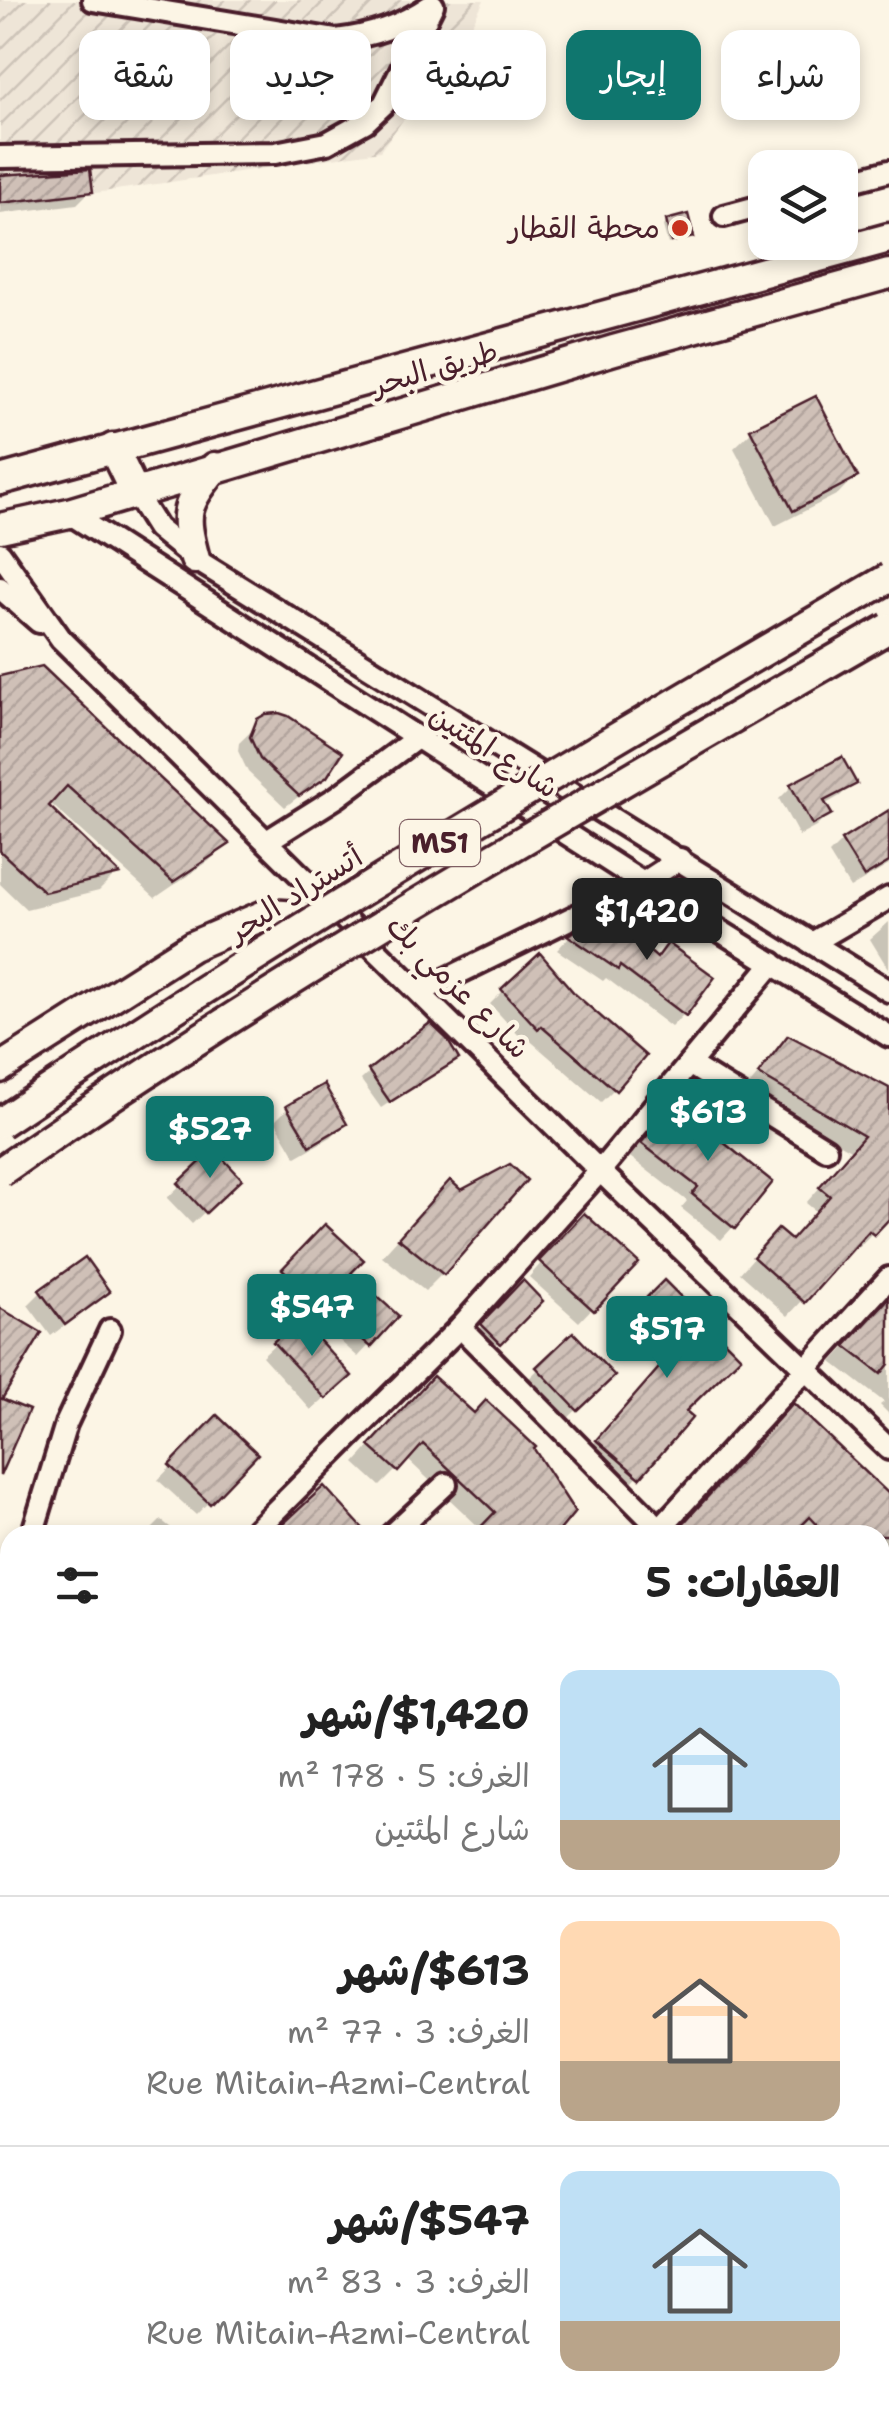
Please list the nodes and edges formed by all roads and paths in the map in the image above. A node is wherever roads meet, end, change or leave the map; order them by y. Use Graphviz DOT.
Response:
graph roads {
  1 [pos="92,0"];
  2 [pos="435,2"];
  3 [pos="0,156"];
  4 [pos="889,171"];
  5 [pos="858,179"];
  6 [pos="748,210"];
  7 [pos="724,216"];
  8 [pos="889,238"];
  9 [pos="889,274"];
  10 [pos="604,314"];
  11 [pos="614,350"];
  12 [pos="113,448"];
  13 [pos="215,467"];
  14 [pos="0,480"];
  15 [pos="135,494"];
  16 [pos="69,513"];
  17 [pos="0,528"];
  18 [pos="0,553"];
  19 [pos="195,559"];
  20 [pos="889,578"];
  21 [pos="0,588"];
  22 [pos="889,628"];
  23 [pos="60,639"];
  24 [pos="418,737"];
  25 [pos="267,840"];
  26 [pos="680,859"];
  27 [pos="643,883"];
  28 [pos="889,898"];
  29 [pos="317,917"];
  30 [pos="812,943"];
  31 [pos="773,963"];
  32 [pos="889,991"];
  33 [pos="420,992"];
  34 [pos="889,1036"];
  35 [pos="689,1064"];
  36 [pos="0,1068"];
  37 [pos="0,1123"];
  38 [pos="826,1149"];
  39 [pos="0,1172"];
  40 [pos="600,1172"];
  41 [pos="889,1278"];
  42 [pos="460,1327"];
  43 [pos="110,1330"];
  44 [pos="805,1370"];
  45 [pos="889,1450"];
  46 [pos="446,1484"];
  47 [pos="35,1525"];
  48 [pos="261,1525"];
  49 [pos="402,1525"];
  50 [pos="652,1525"];
  51 [pos="667,1525"];
  1 -- 2 [label="street"];
  2 -- 3 [label="street"];
  4 -- 5 [label="street"];
  6 -- 7 [label="street"];
  8 -- 10 [label="highway, طريق البحر"];
  9 -- 11 [label="highway, طريق البحر"];
  10 -- 11 [label="highway"];
  10 -- 12 [label="highway, طريق البحر"];
  11 -- 13 [label="highway, طريق البحر"];
  12 -- 14 [label="highway, طريق البحر"];
  12 -- 15 [label="highway"];
  13 -- 15 [label="highway, طريق البحر"];
  13 -- 19 [label="highway"];
  15 -- 16 [label="highway, طريق البحر"];
  15 -- 19 [label="street, شارع المئتين"];
  16 -- 17 [label="highway, طريق البحر"];
  16 -- 24 [label="street, شارع المئتين"];
  18 -- 23 [label="street, شارع عزمي بك"];
  19 -- 26 [label="street, شارع المئتين"];
  20 -- 29 [label="highway, أتستراد البحر / M51, bridge"];
  21 -- 23 [label="street"];
  22 -- 39 [label="highway, M51, bridge"];
  23 -- 25 [label="street, شارع عزمي بك"];
  24 -- 25 [label="street"];
  24 -- 27 [label="street, شارع المئتين"];
  25 -- 33 [label="street, شارع عزمي بك"];
  26 -- 27 [label="street"];
  26 -- 30 [label="street, شارع المئتين"];
  27 -- 31 [label="street, شارع المئتين"];
  27 -- 33 [label="street"];
  28 -- 30 [label="street"];
  29 -- 36 [label="highway"];
  29 -- 37 [label="highway, أتستراد البحر / M51, bridge"];
  30 -- 32 [label="street, شارع المئتين"];
  31 -- 34 [label="street, شارع المئتين"];
  31 -- 35 [label="street"];
  33 -- 40 [label="street, شارع عزمي بك"];
  35 -- 38 [label="street"];
  35 -- 40 [label="street"];
  40 -- 42 [label="street"];
  40 -- 44 [label="street, شارع عزمي بك"];
  41 -- 44 [label="street"];
  42 -- 48 [label="street"];
  42 -- 50 [label="street"];
  43 -- 47 [label="street"];
  44 -- 45 [label="street, شارع عزمي بك"];
  44 -- 51 [label="street"];
  46 -- 49 [label="street"];
}
